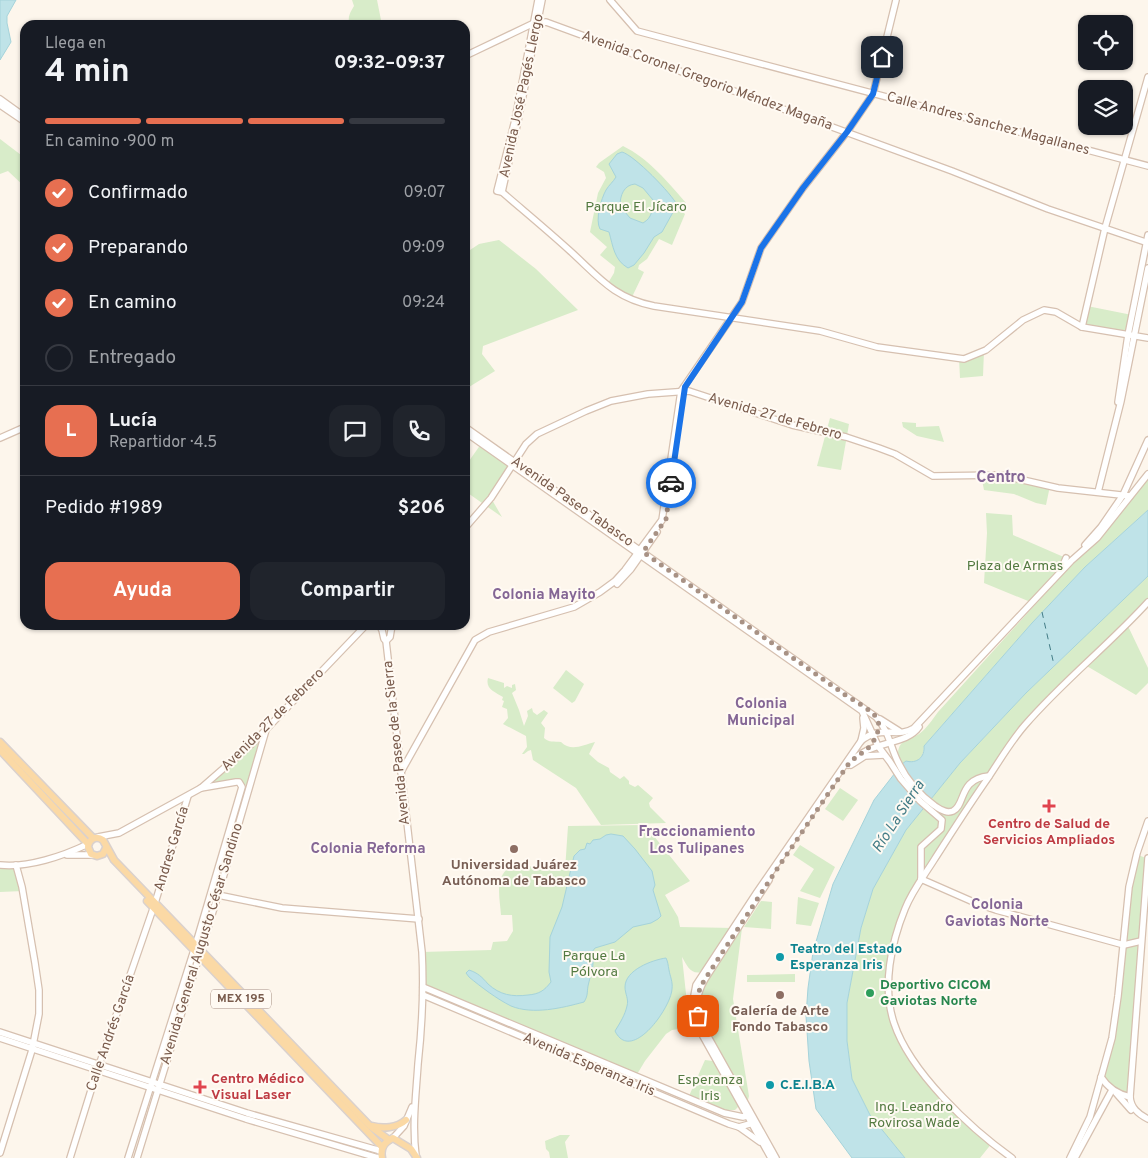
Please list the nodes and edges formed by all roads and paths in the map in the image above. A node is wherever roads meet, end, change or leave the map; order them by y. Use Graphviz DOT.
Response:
graph roads {
  1 [pos="538,0"];
  2 [pos="542,0"];
  3 [pos="610,0"];
  4 [pos="896,0"];
  5 [pos="536,22"];
  6 [pos="470,54"];
  7 [pos="1148,76"];
  8 [pos="873,94"];
  9 [pos="0,99"];
  10 [pos="0,105"];
  11 [pos="20,113"];
  12 [pos="20,119"];
  13 [pos="847,132"];
  14 [pos="1124,160"];
  15 [pos="1148,166"];
  16 [pos="1106,228"];
  17 [pos="1148,235"];
  18 [pos="1147,243"];
  19 [pos="1148,268"];
  20 [pos="731,318"];
  21 [pos="1082,327"];
  22 [pos="1131,335"];
  23 [pos="1148,338"];
  24 [pos="684,389"];
  25 [pos="20,429"];
  26 [pos="470,431"];
  27 [pos="470,435"];
  28 [pos="0,438"];
  29 [pos="1148,440"];
  30 [pos="513,463"];
  31 [pos="1148,474"];
  32 [pos="1098,492"];
  33 [pos="1122,495"];
  34 [pos="1130,496"];
  35 [pos="470,522"];
  36 [pos="640,552"];
  37 [pos="1078,555"];
  38 [pos="1066,558"];
  39 [pos="1060,573"];
  40 [pos="1148,602"];
  41 [pos="361,630"];
  42 [pos="382,630"];
  43 [pos="391,630"];
  44 [pos="386,641"];
  45 [pos="862,711"];
  46 [pos="876,718"];
  47 [pos="266,730"];
  48 [pos="886,731"];
  49 [pos="902,736"];
  50 [pos="875,738"];
  51 [pos="861,741"];
  52 [pos="0,742"];
  53 [pos="890,742"];
  54 [pos="0,750"];
  55 [pos="884,755"];
  56 [pos="894,757"];
  57 [pos="401,775"];
  58 [pos="841,775"];
  59 [pos="989,776"];
  60 [pos="970,784"];
  61 [pos="201,788"];
  62 [pos="979,790"];
  63 [pos="188,796"];
  64 [pos="939,812"];
  65 [pos="1148,821"];
  66 [pos="118,833"];
  67 [pos="92,841"];
  68 [pos="106,846"];
  69 [pos="1137,853"];
  70 [pos="65,855"];
  71 [pos="95,856"];
  72 [pos="921,856"];
  73 [pos="1148,858"];
  74 [pos="0,865"];
  75 [pos="16,865"];
  76 [pos="930,867"];
  77 [pos="921,879"];
  78 [pos="218,895"];
  79 [pos="155,906"];
  80 [pos="419,919"];
  81 [pos="1141,941"];
  82 [pos="1124,946"];
  83 [pos="197,950"];
  84 [pos="423,987"];
  85 [pos="423,995"];
  86 [pos="0,1032"];
  87 [pos="0,1038"];
  88 [pos="34,1043"];
  89 [pos="560,1044"];
  90 [pos="32,1050"];
  91 [pos="558,1051"];
  92 [pos="98,1068"];
  93 [pos="1101,1077"];
  94 [pos="150,1085"];
  95 [pos="158,1087"];
  96 [pos="1114,1091"];
  97 [pos="675,1093"];
  98 [pos="1130,1097"];
  99 [pos="674,1100"];
  100 [pos="414,1101"];
  101 [pos="687,1101"];
  102 [pos="741,1104"];
  103 [pos="724,1113"];
  104 [pos="750,1115"];
  105 [pos="406,1120"];
  106 [pos="1148,1120"];
  107 [pos="754,1122"];
  108 [pos="369,1125"];
  109 [pos="739,1127"];
  110 [pos="391,1139"];
  111 [pos="761,1143"];
  112 [pos="0,1153"];
  113 [pos="381,1153"];
  114 [pos="416,1157"];
  115 [pos="70,1158"];
  116 [pos="128,1158"];
  117 [pos="137,1158"];
  118 [pos="771,1158"];
  119 [pos="776,1158"];
  120 [pos="1012,1158"];
  121 [pos="1070,1158"];
  122 [pos="1075,1158"];
  1 -- 5 [label="main road, Avenida José Pagés Llergo"];
  2 -- 5 [label="main road, Avenida José Pagés Llergo"];
  3 -- 8 [label="main road, Calle Andres Sanchez Magallanes"];
  4 -- 8 [label="main road"];
  5 -- 6 [label="main road"];
  5 -- 13 [label="main road, Avenida Coronel Gregorio Méndez Magaña"];
  5 -- 20 [label="main road, Avenida José Pagés Llergo"];
  7 -- 14 [label="main road"];
  8 -- 13 [label="main road"];
  8 -- 14 [label="main road, Calle Andres Sanchez Magallanes"];
  9 -- 11 [label="main road"];
  10 -- 12 [label="main road"];
  13 -- 16 [label="main road, Avenida Coronel Gregorio Méndez Magaña"];
  13 -- 20 [label="main road"];
  14 -- 15 [label="main road, Calle Andres Sanchez Magallanes"];
  14 -- 16 [label="main road"];
  16 -- 18 [label="main road, Avenida Coronel Gregorio Méndez Magaña"];
  16 -- 21 [label="main road"];
  17 -- 18 [label="main road"];
  18 -- 22 [label="main road"];
  19 -- 22 [label="main road"];
  20 -- 21 [label="main road"];
  20 -- 24 [label="main road"];
  21 -- 22 [label="main road"];
  22 -- 23 [label="main road"];
  22 -- 32 [label="main road"];
  24 -- 30 [label="main road, Avenida 27 de Febrero"];
  24 -- 32 [label="main road, Avenida 27 de Febrero"];
  24 -- 36 [label="main road"];
  25 -- 28 [label="main road"];
  26 -- 30 [label="main road, Avenida Paseo Tabasco"];
  27 -- 30 [label="main road, Avenida Paseo Tabasco"];
  29 -- 33 [label="main road"];
  30 -- 35 [label="main road, Avenida 27 de Febrero"];
  30 -- 36 [label="main road, Avenida Paseo Tabasco"];
  31 -- 34 [label="main road"];
  32 -- 33 [label="main road, Avenida 27 de Febrero"];
  33 -- 34 [label="main road, Avenida 27 de Febrero"];
  33 -- 37 [label="main road"];
  34 -- 37 [label="main road"];
  36 -- 45 [label="main road, Avenida Paseo Tabasco"];
  36 -- 46 [label="main road, Avenida Paseo Tabasco"];
  36 -- 57 [label="main road"];
  37 -- 39 [label="main road"];
  38 -- 39 [label="main road"];
  39 -- 49 [label="main road"];
  40 -- 59 [label="main road"];
  41 -- 47 [label="main road, Avenida 27 de Febrero"];
  42 -- 44 [label="main road"];
  43 -- 44 [label="main road, Avenida Paseo de la Sierra"];
  44 -- 57 [label="main road, Avenida Paseo de la Sierra"];
  45 -- 50 [label="main road"];
  45 -- 51 [label="main road"];
  46 -- 48 [label="main road, Avenida Paseo Tabasco"];
  46 -- 49 [label="main road"];
  46 -- 50 [label="main road"];
  47 -- 61 [label="main road, Avenida 27 de Febrero"];
  47 -- 78 [label="main road, Avenida General Augusto César Sandino"];
  48 -- 49 [label="main road"];
  48 -- 50 [label="main road"];
  48 -- 53 [label="main road, Avenida Paseo Tabasco"];
  49 -- 53 [label="main road"];
  49 -- 56 [label="main road"];
  50 -- 51 [label="main road"];
  50 -- 53 [label="main road"];
  50 -- 55 [label="main road"];
  50 -- 58 [label="main road"];
  51 -- 102 [label="main road"];
  52 -- 67 [label="main road"];
  53 -- 56 [label="main road, Avenida Paseo Tabasco"];
  54 -- 67 [label="main road"];
  55 -- 56 [label="main road"];
  55 -- 58 [label="main road"];
  56 -- 64 [label="main road"];
  57 -- 80 [label="main road, Avenida Paseo de la Sierra"];
  58 -- 104 [label="main road"];
  59 -- 60 [label="main road"];
  59 -- 62 [label="main road"];
  60 -- 62 [label="main road"];
  60 -- 64 [label="main road"];
  61 -- 63 [label="main road, Avenida 27 de Febrero"];
  61 -- 83 [label="main road, Avenida General Augusto César Sandino"];
  62 -- 76 [label="main road"];
  63 -- 66 [label="main road, Avenida 27 de Febrero"];
  63 -- 79 [label="main road, Andres García"];
  64 -- 72 [label="main road"];
  65 -- 69 [label="main road"];
  66 -- 67 [label="main road, Avenida 27 de Febrero"];
  66 -- 68 [label="main road, Avenida 27 de Febrero"];
  67 -- 68 [label="main road"];
  67 -- 70 [label="main road, Avenida 27 de Febrero"];
  67 -- 71 [label="main road"];
  68 -- 71 [label="main road"];
  68 -- 79 [label="main road, MEX 195"];
  69 -- 73 [label="main road"];
  69 -- 82 [label="main road"];
  70 -- 71 [label="main road, Avenida 27 de Febrero"];
  70 -- 75 [label="main road, Avenida 27 de Febrero"];
  71 -- 79 [label="main road, MEX 195"];
  72 -- 76 [label="main road"];
  72 -- 77 [label="main road"];
  73 -- 81 [label="main road"];
  74 -- 75 [label="main road, Avenida 27 de Febrero"];
  75 -- 88 [label="main road"];
  76 -- 77 [label="main road"];
  77 -- 82 [label="main road"];
  77 -- 120 [label="main road"];
  78 -- 80 [label="main road"];
  78 -- 83 [label="main road, Avenida General Augusto César Sandino"];
  79 -- 83 [label="main road, MEX 195"];
  79 -- 92 [label="main road, Calle Andrés García"];
  80 -- 84 [label="main road, Avenida Paseo de la Sierra"];
  81 -- 82 [label="main road"];
  81 -- 98 [label="main road"];
  82 -- 93 [label="main road"];
  83 -- 94 [label="main road, Avenida General Augusto César Sandino"];
  83 -- 95 [label="main road, Avenida General Augusto César Sandino"];
  83 -- 108 [label="main road, MEX 195"];
  83 -- 113 [label="main road, MEX 195"];
  84 -- 85 [label="main road, Avenida Paseo de la Sierra"];
  84 -- 89 [label="main road, Avenida Esperanza Iris"];
  85 -- 91 [label="main road, Avenida Esperanza Iris"];
  85 -- 100 [label="main road, Avenida Paseo de la Sierra"];
  86 -- 88 [label="main road"];
  87 -- 90 [label="main road"];
  88 -- 90 [label="main road"];
  88 -- 92 [label="main road"];
  89 -- 91 [label="main road"];
  89 -- 97 [label="main road, Avenida Esperanza Iris"];
  90 -- 92 [label="main road"];
  90 -- 112 [label="main road"];
  91 -- 99 [label="main road, Avenida Esperanza Iris"];
  92 -- 94 [label="main road"];
  92 -- 115 [label="main road, Calle Andrés García"];
  93 -- 96 [label="main road"];
  93 -- 121 [label="main road"];
  94 -- 95 [label="main road"];
  94 -- 116 [label="main road, Avenida General Augusto César Sandino"];
  95 -- 113 [label="main road"];
  95 -- 117 [label="main road, Avenida General Augusto César Sandino"];
  96 -- 98 [label="main road"];
  96 -- 106 [label="main road"];
  96 -- 122 [label="main road"];
  97 -- 99 [label="main road"];
  97 -- 101 [label="main road, Avenida Esperanza Iris"];
  98 -- 106 [label="main road"];
  99 -- 101 [label="main road, Avenida Esperanza Iris"];
  100 -- 105 [label="main road, Avenida Paseo de la Sierra"];
  100 -- 114 [label="main road, Avenida Paseo de la Sierra"];
  101 -- 103 [label="main road, Avenida Esperanza Iris"];
  101 -- 109 [label="main road, Avenida Esperanza Iris"];
  102 -- 103 [label="main road"];
  102 -- 104 [label="main road"];
  103 -- 104 [label="main road, Avenida Esperanza Iris"];
  104 -- 107 [label="main road"];
  105 -- 108 [label="main road"];
  105 -- 110 [label="main road, Avenida Paseo de la Sierra"];
  107 -- 109 [label="main road"];
  107 -- 111 [label="main road"];
  107 -- 119 [label="main road"];
  108 -- 110 [label="main road, MEX 195"];
  109 -- 111 [label="main road, Avenida Esperanza Iris"];
  110 -- 113 [label="main road"];
  110 -- 114 [label="main road"];
  111 -- 118 [label="main road"];
}
